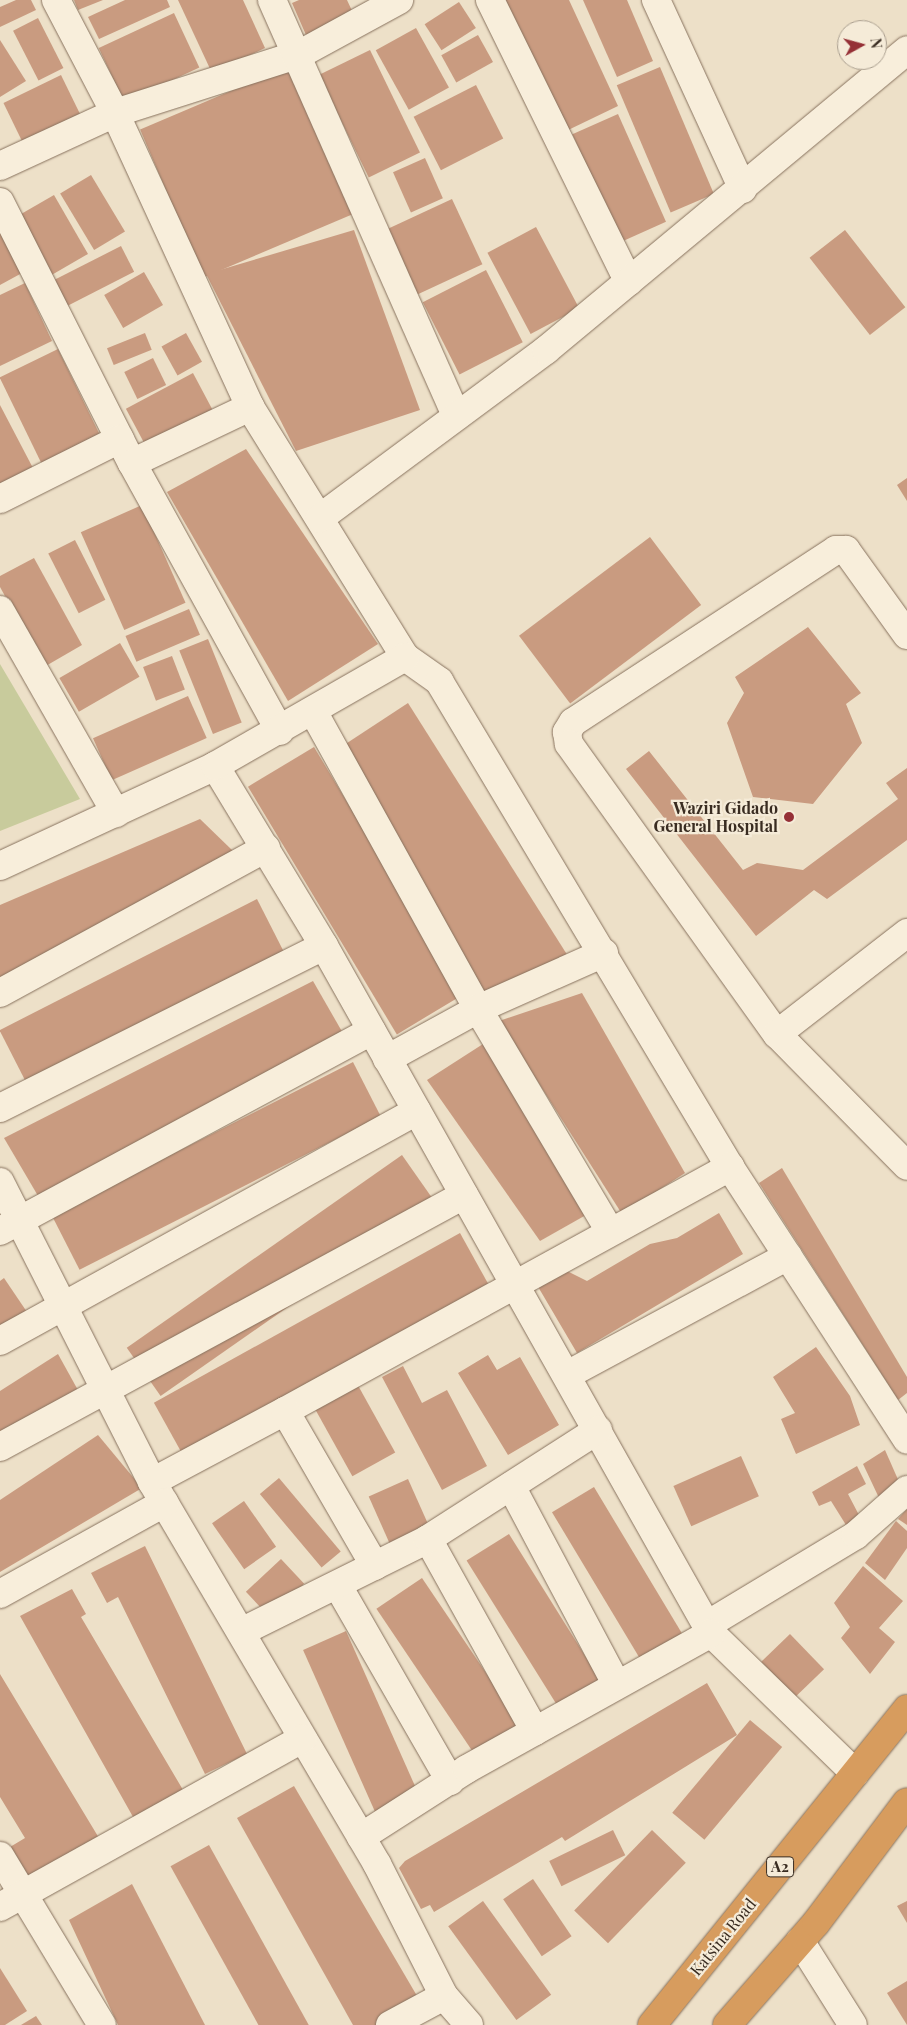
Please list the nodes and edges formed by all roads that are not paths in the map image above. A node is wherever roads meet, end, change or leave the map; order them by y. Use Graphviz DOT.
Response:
graph roads {
  1 [pos="56,0"];
  2 [pos="272,0"];
  3 [pos="399,0"];
  4 [pos="490,0"];
  5 [pos="656,0"];
  6 [pos="907,50"];
  7 [pos="300,54"];
  8 [pos="115,113"];
  9 [pos="0,166"];
  10 [pos="743,189"];
  11 [pos="0,202"];
  12 [pos="629,282"];
  13 [pos="250,407"];
  14 [pos="456,416"];
  15 [pos="120,439"];
  16 [pos="132,463"];
  17 [pos="0,499"];
  18 [pos="320,518"];
  19 [pos="0,610"];
  20 [pos="907,635"];
  21 [pos="405,657"];
  22 [pos="314,713"];
  23 [pos="280,732"];
  24 [pos="215,766"];
  25 [pos="116,814"];
  26 [pos="266,848"];
  27 [pos="0,866"];
  28 [pos="907,933"];
  29 [pos="324,946"];
  30 [pos="604,953"];
  31 [pos="0,993"];
  32 [pos="478,1009"];
  33 [pos="372,1030"];
  34 [pos="777,1034"];
  35 [pos="386,1059"];
  36 [pos="0,1108"];
  37 [pos="417,1111"];
  38 [pos="907,1166"];
  39 [pos="730,1167"];
  40 [pos="0,1182"];
  41 [pos="464,1195"];
  42 [pos="10,1225"];
  43 [pos="610,1230"];
  44 [pos="788,1256"];
  45 [pos="517,1284"];
  46 [pos="61,1306"];
  47 [pos="0,1341"];
  48 [pos="567,1375"];
  49 [pos="102,1390"];
  50 [pos="285,1411"];
  51 [pos="598,1430"];
  52 [pos="907,1440"];
  53 [pos="0,1447"];
  54 [pos="510,1486"];
  55 [pos="907,1490"];
  56 [pos="158,1493"];
  57 [pos="428,1539"];
  58 [pos="375,1566"];
  59 [pos="338,1586"];
  60 [pos="0,1594"];
  61 [pos="709,1629"];
  62 [pos="243,1631"];
  63 [pos="617,1685"];
  64 [pos="907,1709"];
  65 [pos="535,1731"];
  66 [pos="302,1738"];
  67 [pos="855,1773"];
  68 [pos="450,1781"];
  69 [pos="907,1802"];
  70 [pos="361,1837"];
  71 [pos="0,1856"];
  72 [pos="12,1900"];
  73 [pos="800,1941"];
  74 [pos="444,1996"];
  75 [pos="102,2025"];
  76 [pos="390,2025"];
  77 [pos="468,2025"];
  78 [pos="652,2025"];
  79 [pos="727,2025"];
  80 [pos="853,2025"];
  1 -- 8 [label="street"];
  2 -- 7 [label="street"];
  3 -- 7 [label="street"];
  4 -- 12 [label="street"];
  5 -- 10 [label="street"];
  6 -- 10 [label="street"];
  7 -- 8 [label="street"];
  7 -- 14 [label="street"];
  8 -- 9 [label="street"];
  8 -- 13 [label="street"];
  10 -- 12 [label="street"];
  11 -- 15 [label="street"];
  12 -- 14 [label="street"];
  13 -- 16 [label="street"];
  13 -- 18 [label="street"];
  14 -- 18 [label="street"];
  15 -- 16 [label="street"];
  15 -- 17 [label="street"];
  16 -- 23 [label="street"];
  18 -- 21 [label="street"];
  19 -- 25 [label="street"];
  20 -- 34 [label="street"];
  21 -- 22 [label="street"];
  21 -- 30 [label="street"];
  22 -- 23 [label="street"];
  22 -- 32 [label="street"];
  23 -- 24 [label="street"];
  24 -- 25 [label="street"];
  24 -- 26 [label="street"];
  25 -- 27 [label="street"];
  26 -- 29 [label="street"];
  26 -- 31 [label="street"];
  28 -- 34 [label="street"];
  29 -- 33 [label="street"];
  29 -- 36 [label="street"];
  30 -- 32 [label="street"];
  30 -- 39 [label="street"];
  32 -- 35 [label="street"];
  32 -- 43 [label="street"];
  33 -- 35 [label="street"];
  33 -- 42 [label="street"];
  34 -- 38 [label="street"];
  35 -- 37 [label="street"];
  37 -- 41 [label="street"];
  37 -- 46 [label="street"];
  39 -- 43 [label="street"];
  39 -- 44 [label="street"];
  40 -- 42 [label="street"];
  41 -- 45 [label="street"];
  41 -- 49 [label="street"];
  42 -- 46 [label="street"];
  43 -- 45 [label="street"];
  44 -- 48 [label="street"];
  44 -- 52 [label="street"];
  45 -- 48 [label="street"];
  45 -- 50 [label="street"];
  46 -- 47 [label="street"];
  46 -- 49 [label="street"];
  48 -- 51 [label="street"];
  49 -- 53 [label="street"];
  49 -- 56 [label="street"];
  50 -- 56 [label="street"];
  50 -- 58 [label="street"];
  51 -- 54 [label="street"];
  51 -- 61 [label="street"];
  54 -- 57 [label="street"];
  54 -- 63 [label="street"];
  55 -- 61 [label="street"];
  56 -- 60 [label="street"];
  56 -- 62 [label="street"];
  57 -- 58 [label="street"];
  57 -- 65 [label="street"];
  58 -- 59 [label="street"];
  59 -- 62 [label="street"];
  59 -- 68 [label="street"];
  61 -- 63 [label="street"];
  61 -- 67 [label="street"];
  62 -- 66 [label="street"];
  63 -- 65 [label="street"];
  64 -- 67 [label="highway, Katsina Road / A2"];
  65 -- 68 [label="street"];
  66 -- 70 [label="street"];
  66 -- 72 [label="street"];
  67 -- 78 [label="highway, Katsina Road / A2"];
  68 -- 70 [label="street"];
  69 -- 73 [label="highway"];
  70 -- 74 [label="street"];
  71 -- 72 [label="street"];
  72 -- 75 [label="street"];
  73 -- 79 [label="highway"];
  73 -- 80 [label="street"];
  74 -- 76 [label="street"];
  74 -- 77 [label="street"];
}
